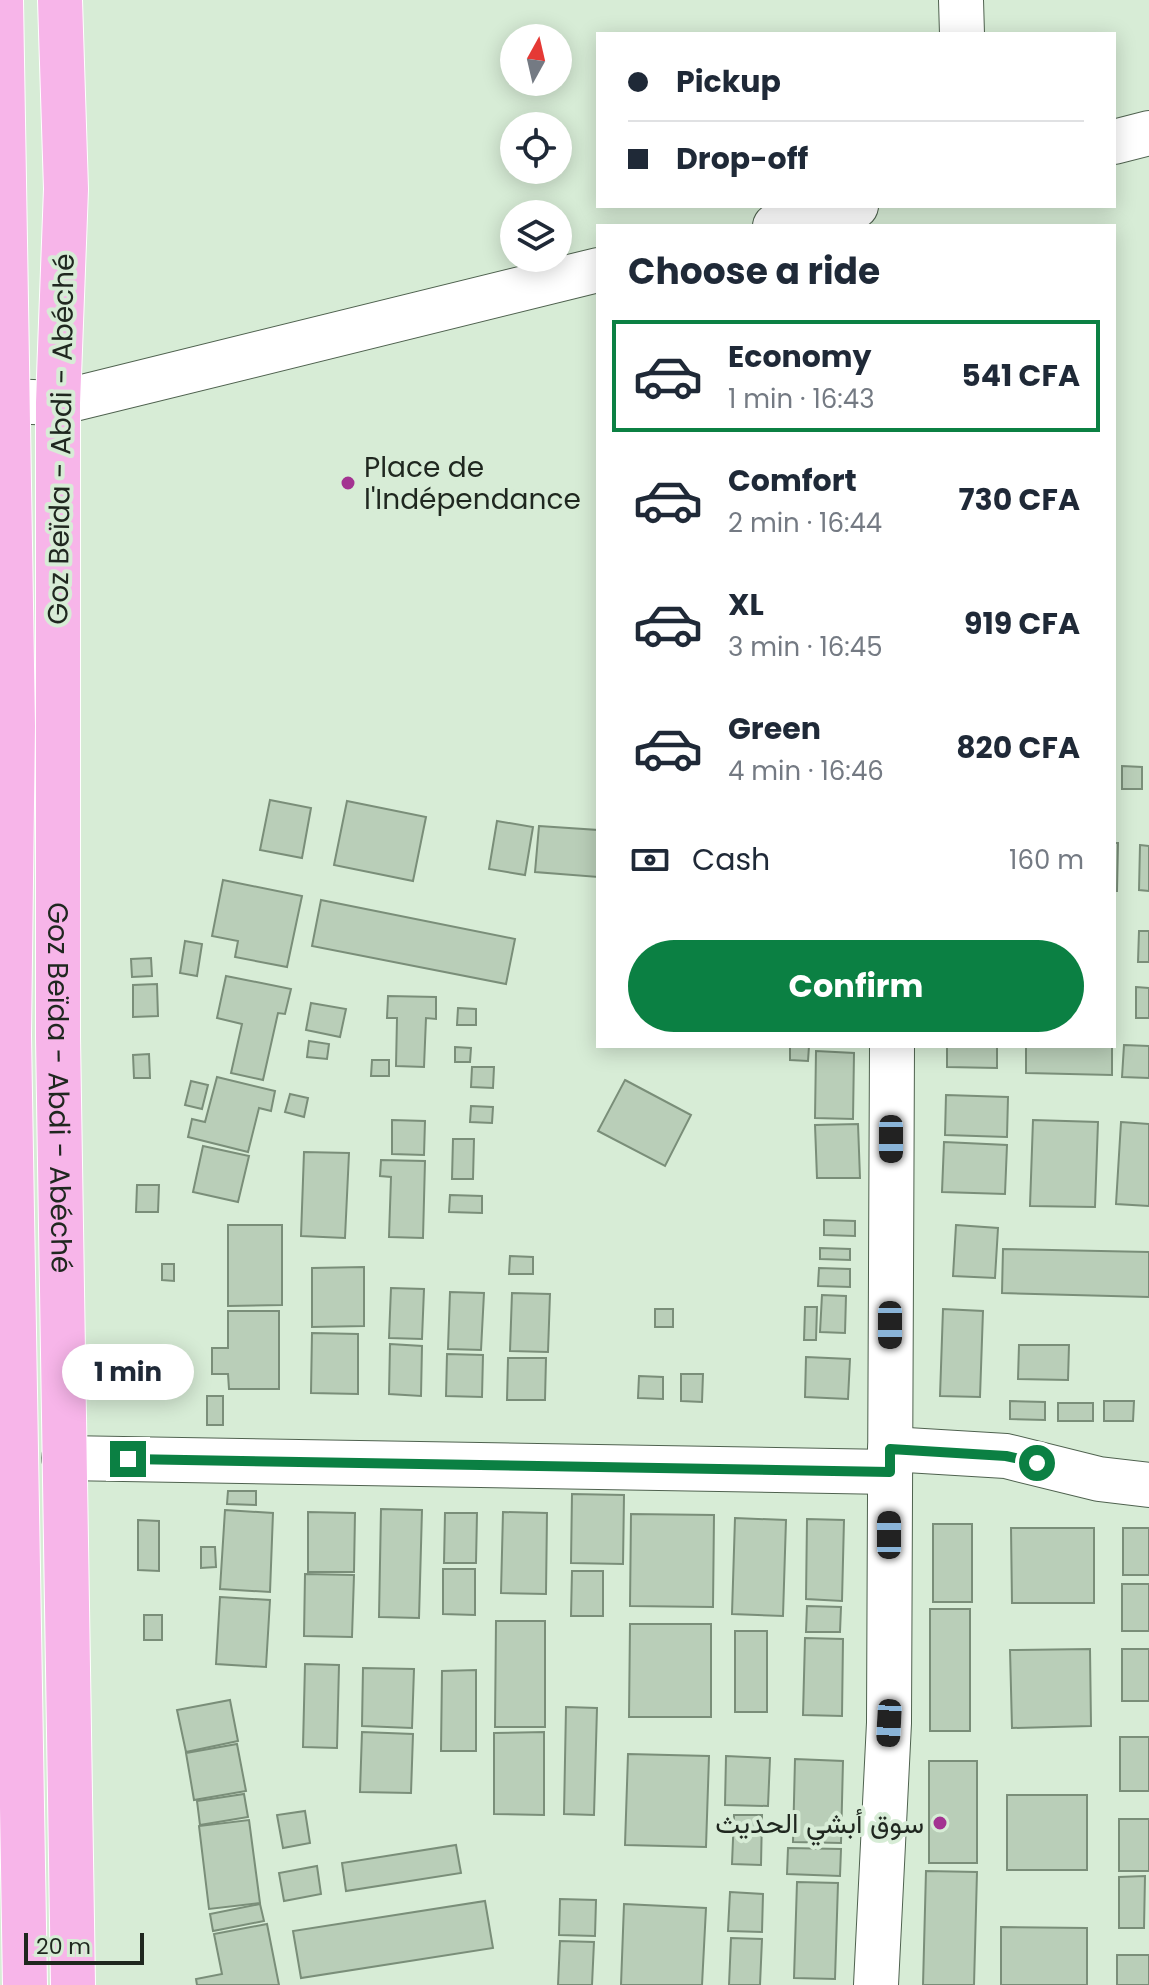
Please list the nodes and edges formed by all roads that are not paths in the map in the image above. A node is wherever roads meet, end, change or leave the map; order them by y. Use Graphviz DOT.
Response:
graph roads {
  1 [pos="1,0"];
  2 [pos="60,0"];
  3 [pos="961,0"];
  4 [pos="962,32"];
  5 [pos="1149,133"];
  6 [pos="1116,141"];
  7 [pos="848,208"];
  8 [pos="783,224"];
  9 [pos="596,270"];
  10 [pos="4,403"];
  11 [pos="58,403"];
  12 [pos="59,723"];
  13 [pos="7,726"];
  14 [pos="892,1048"];
  15 [pos="63,1347"];
  16 [pos="16,1349"];
  17 [pos="64,1458"];
  18 [pos="890,1460"];
  19 [pos="1149,1485"];
  20 [pos="25,1985"];
  21 [pos="73,1985"];
  22 [pos="876,1985"];
  1 -- 10 [label="main road"];
  2 -- 11 [label="main road, Goz Beïda - Abdi - Abéché"];
  3 -- 4 [label="street"];
  5 -- 6 [label="street"];
  7 -- 8 [label="street"];
  9 -- 11 [label="street"];
  10 -- 11 [label="street"];
  10 -- 13 [label="main road"];
  11 -- 12 [label="main road, Goz Beïda - Abdi - Abéché"];
  12 -- 13 [label="street"];
  12 -- 15 [label="main road, Goz Beïda - Abdi - Abéché"];
  13 -- 16 [label="main road"];
  14 -- 18 [label="street"];
  15 -- 16 [label="main road"];
  15 -- 17 [label="main road, Goz Beïda - Abdi - Abéché"];
  16 -- 20 [label="main road"];
  17 -- 18 [label="street"];
  17 -- 21 [label="main road, Goz Beïda - Abdi - Abéché"];
  18 -- 19 [label="street"];
  18 -- 22 [label="street"];
}
